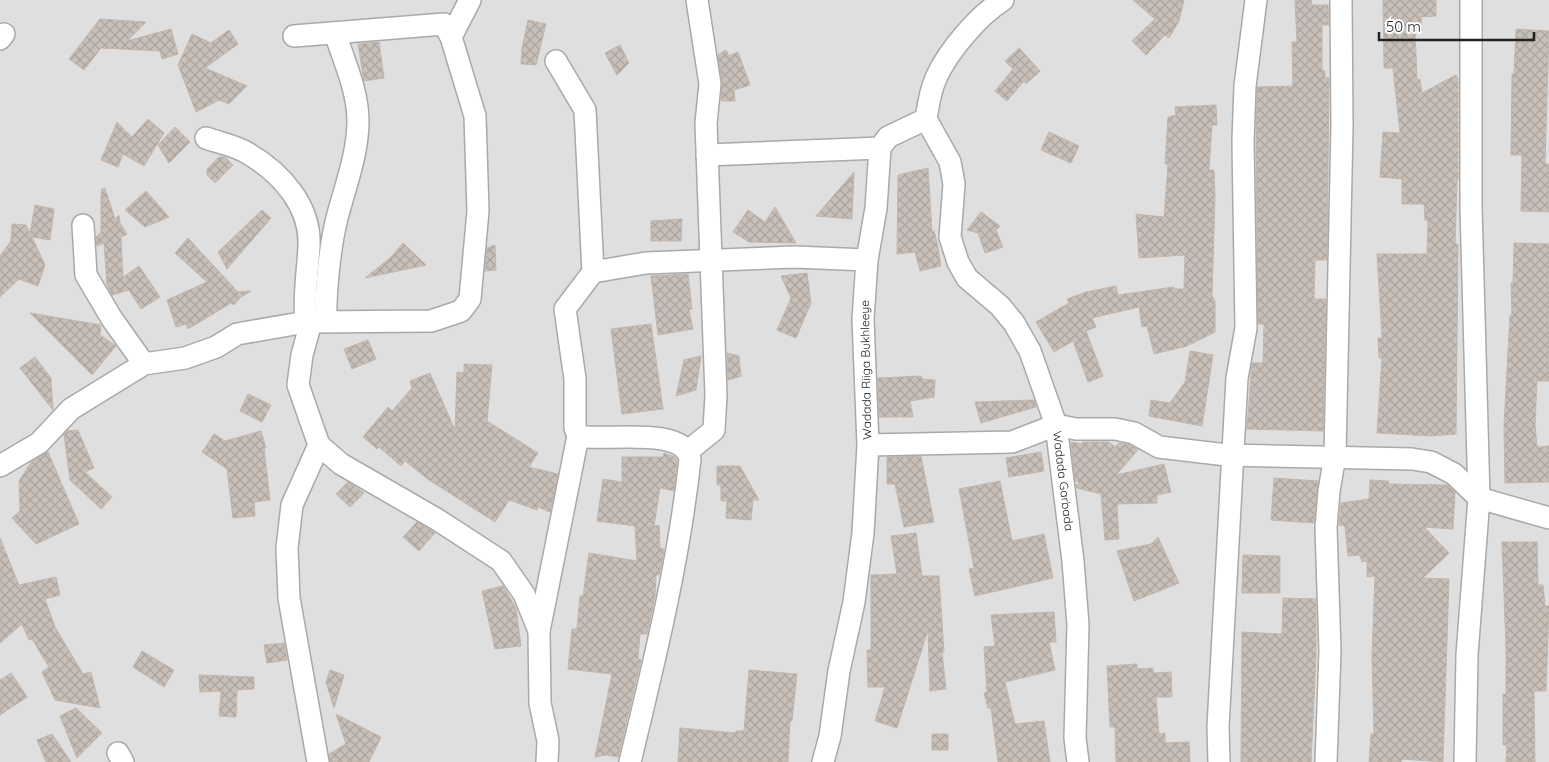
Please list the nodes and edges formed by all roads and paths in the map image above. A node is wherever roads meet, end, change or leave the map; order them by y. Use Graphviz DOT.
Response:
graph roads {
  1 [pos="470,0"];
  2 [pos="697,0"];
  3 [pos="1256,0"];
  4 [pos="1341,0"];
  5 [pos="1471,0"];
  6 [pos="997,2"];
  7 [pos="334,33"];
  8 [pos="294,36"];
  9 [pos="451,37"];
  10 [pos="556,61"];
  11 [pos="926,120"];
  12 [pos="206,138"];
  13 [pos="880,148"];
  14 [pos="707,155"];
  15 [pos="82,225"];
  16 [pos="867,260"];
  17 [pos="710,262"];
  18 [pos="593,272"];
  19 [pos="314,322"];
  20 [pos="144,364"];
  21 [pos="1056,424"];
  22 [pos="578,436"];
  23 [pos="319,445"];
  24 [pos="868,445"];
  25 [pos="688,451"];
  26 [pos="1233,455"];
  27 [pos="1335,456"];
  28 [pos="0,466"];
  29 [pos="1479,498"];
  30 [pos="1549,518"];
  31 [pos="539,631"];
  32 [pos="318,762"];
  33 [pos="547,762"];
  34 [pos="630,762"];
  35 [pos="823,762"];
  36 [pos="1078,762"];
  37 [pos="1219,762"];
  38 [pos="1326,762"];
  39 [pos="1465,762"];
  1 -- 9 [label="street"];
  2 -- 14 [label="street"];
  3 -- 26 [label="street"];
  4 -- 27 [label="street"];
  5 -- 29 [label="street"];
  6 -- 11 [label="street"];
  7 -- 8 [label="street"];
  7 -- 9 [label="street"];
  7 -- 19 [label="street"];
  9 -- 19 [label="street"];
  10 -- 18 [label="street"];
  11 -- 13 [label="street"];
  11 -- 21 [label="street, Wadada Garbada"];
  12 -- 19 [label="street"];
  13 -- 14 [label="street"];
  13 -- 16 [label="street, Wadada Riiga Bukhleeye"];
  14 -- 17 [label="street"];
  15 -- 20 [label="street"];
  16 -- 17 [label="street"];
  16 -- 24 [label="street, Wadada Riiga Bukhleeye"];
  17 -- 18 [label="street"];
  17 -- 25 [label="street"];
  18 -- 22 [label="street"];
  19 -- 20 [label="street"];
  19 -- 23 [label="street"];
  20 -- 28 [label="street"];
  21 -- 24 [label="street"];
  21 -- 26 [label="street"];
  21 -- 36 [label="street, Wadada Garbada"];
  22 -- 25 [label="street"];
  22 -- 31 [label="street"];
  23 -- 31 [label="street"];
  23 -- 32 [label="street"];
  24 -- 35 [label="street, Wadada Riiga Bukhleeye"];
  25 -- 34 [label="street"];
  26 -- 27 [label="street"];
  26 -- 37 [label="street"];
  27 -- 29 [label="street"];
  27 -- 38 [label="street"];
  29 -- 30 [label="street"];
  29 -- 39 [label="street"];
  31 -- 33 [label="street"];
}
